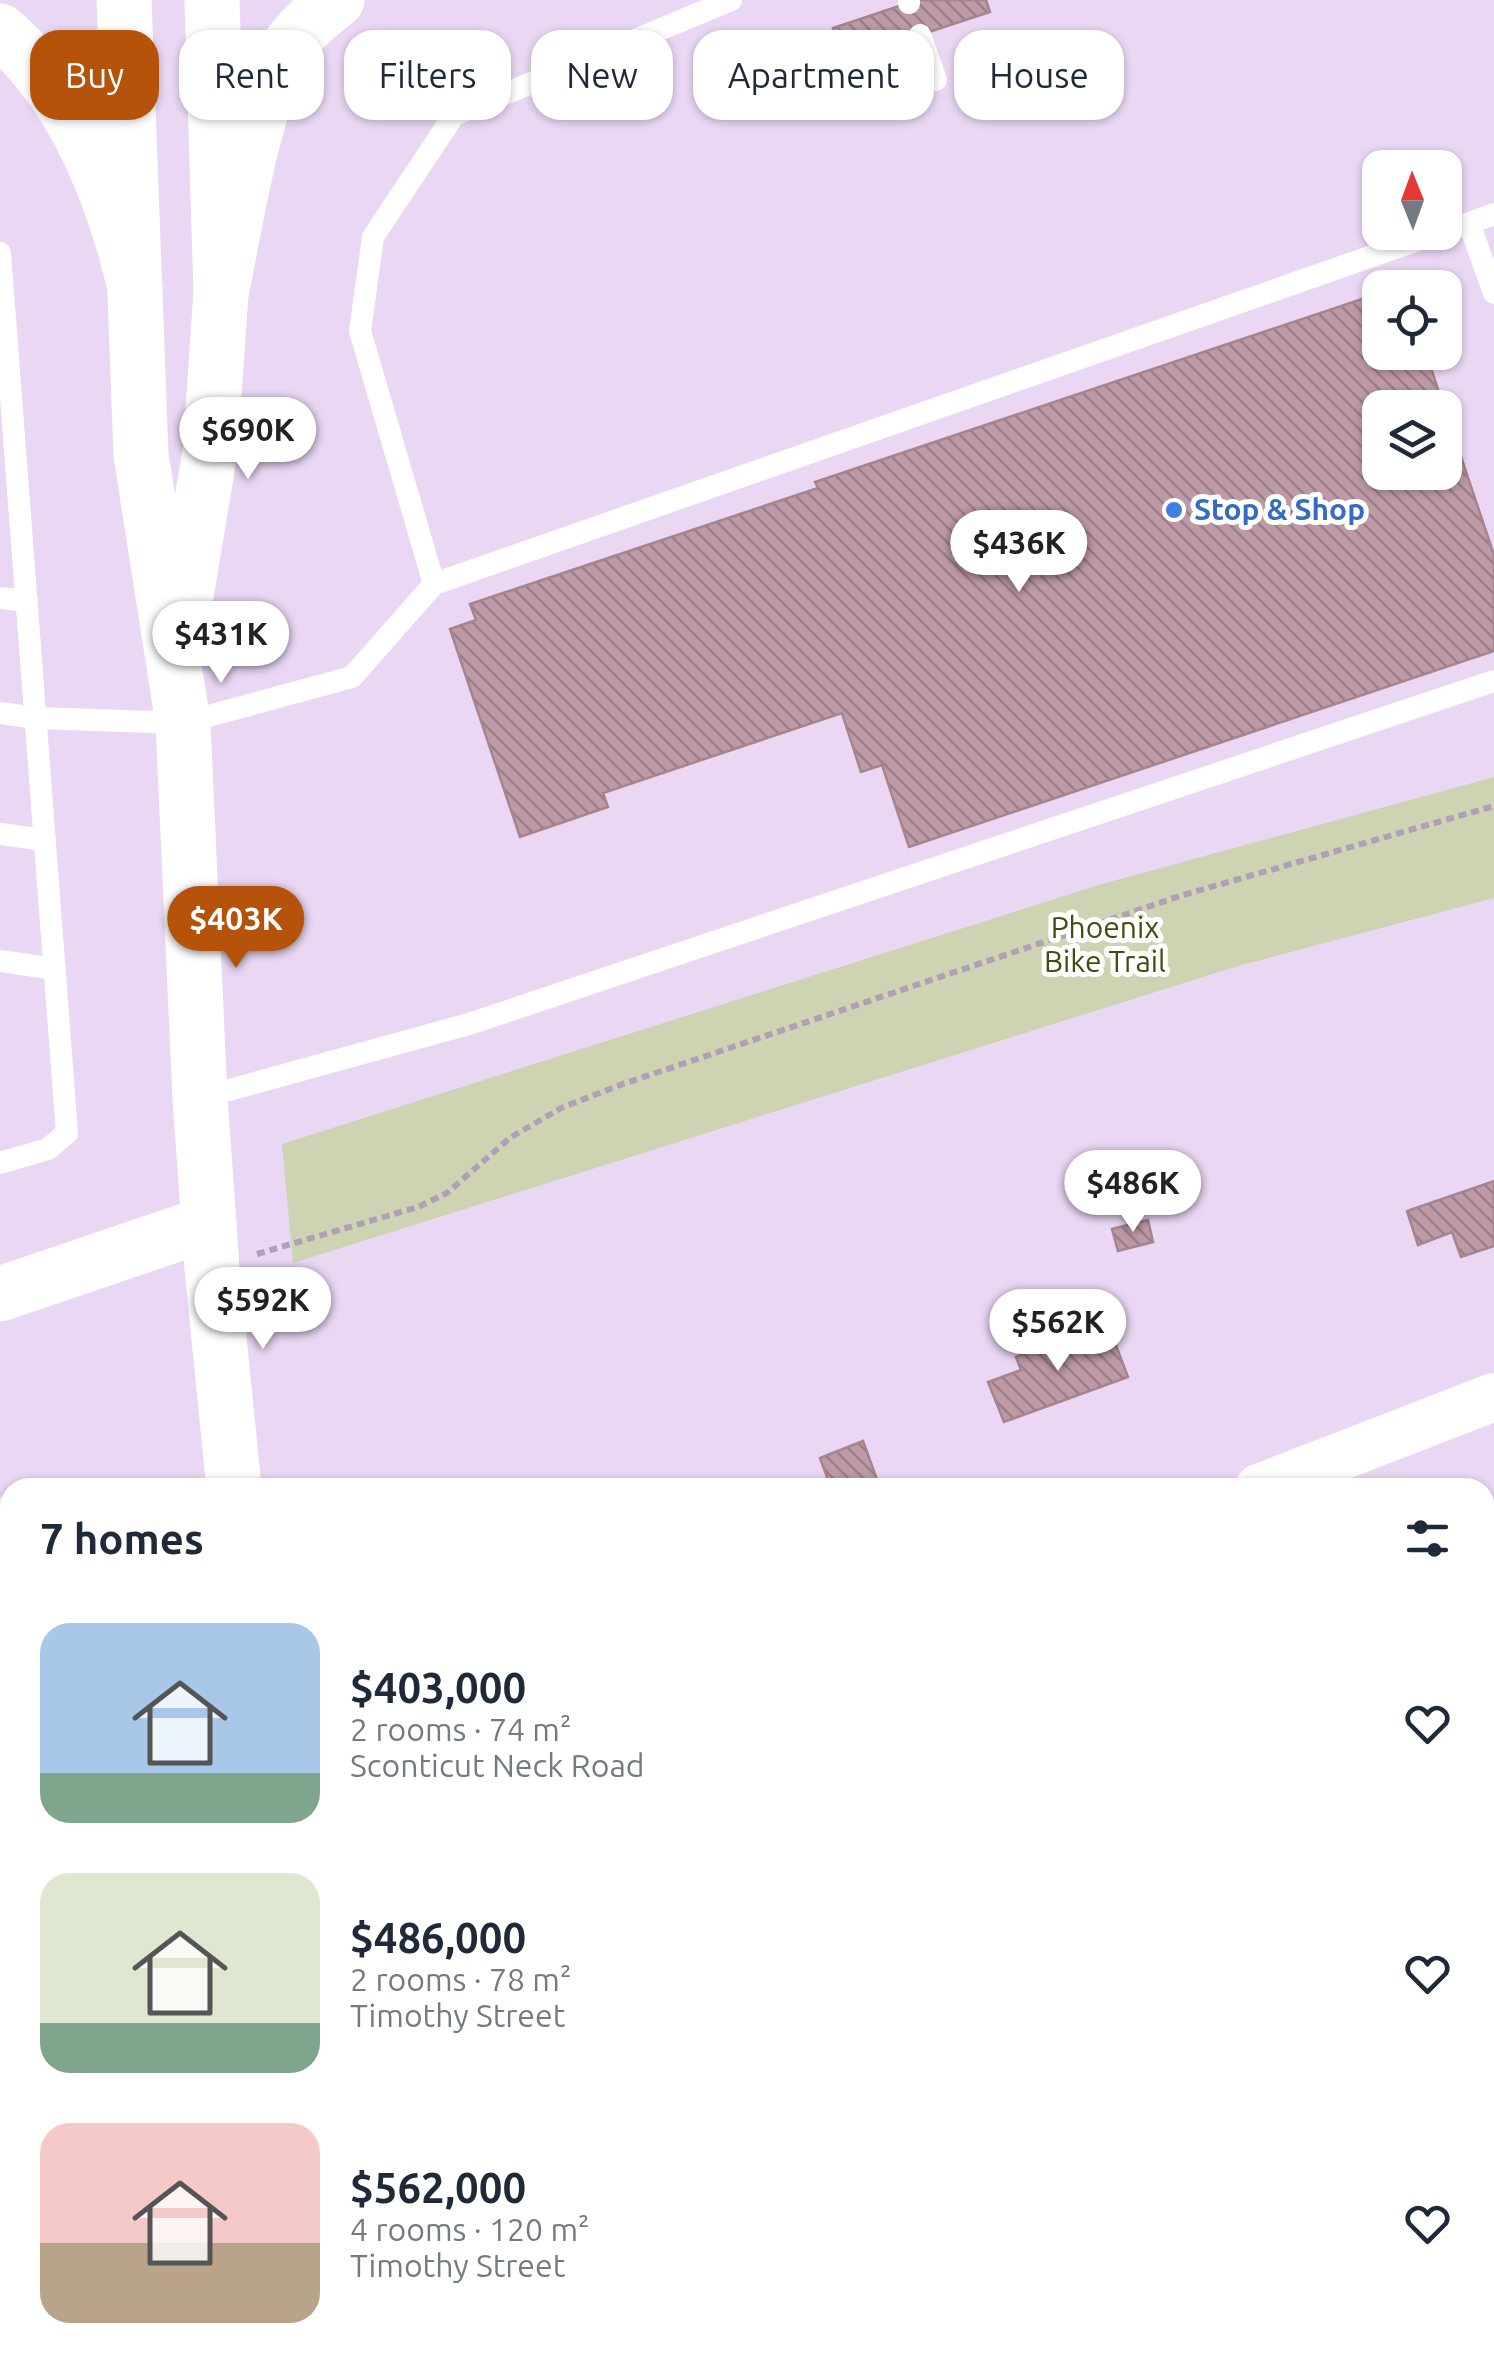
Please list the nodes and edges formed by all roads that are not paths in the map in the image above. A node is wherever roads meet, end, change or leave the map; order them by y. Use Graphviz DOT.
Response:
graph roads {
  1 [pos="124,0"];
  2 [pos="212,0"];
  3 [pos="337,0"];
  4 [pos="731,0"];
  5 [pos="0,31"];
  6 [pos="934,74"];
  7 [pos="936,80"];
  8 [pos="1494,214"];
  9 [pos="1469,222"];
  10 [pos="1462,225"];
  11 [pos="1391,250"];
  12 [pos="0,253"];
  13 [pos="135,288"];
  14 [pos="220,293"];
  15 [pos="1494,293"];
  16 [pos="434,584"];
  17 [pos="0,598"];
  18 [pos="27,601"];
  19 [pos="175,660"];
  20 [pos="1494,681"];
  21 [pos="0,713"];
  22 [pos="36,718"];
  23 [pos="183,723"];
  24 [pos="0,834"];
  25 [pos="45,840"];
  26 [pos="0,961"];
  27 [pos="54,969"];
  28 [pos="200,1098"];
  29 [pos="0,1163"];
  30 [pos="211,1246"];
  31 [pos="0,1294"];
  32 [pos="1494,1397"];
  33 [pos="233,1478"];
  34 [pos="1285,1478"];
  1 -- 13 [label="main road"];
  2 -- 14 [label="main road"];
  3 -- 14 [label="main road"];
  4 -- 16 [label="lane"];
  5 -- 13 [label="main road"];
  6 -- 7 [label="lane"];
  8 -- 9 [label="lane"];
  9 -- 10 [label="lane"];
  9 -- 15 [label="lane"];
  11 -- 16 [label="lane"];
  12 -- 18 [label="lane"];
  13 -- 19 [label="main road"];
  14 -- 19 [label="main road"];
  16 -- 23 [label="lane"];
  17 -- 18 [label="lane"];
  18 -- 22 [label="lane"];
  19 -- 23 [label="main road"];
  20 -- 28 [label="lane"];
  21 -- 22 [label="lane"];
  22 -- 23 [label="lane"];
  22 -- 25 [label="lane"];
  23 -- 28 [label="main road"];
  24 -- 25 [label="lane"];
  25 -- 27 [label="lane"];
  26 -- 27 [label="lane"];
  27 -- 29 [label="lane"];
  28 -- 30 [label="main road"];
  30 -- 31 [label="main road"];
  30 -- 33 [label="main road"];
  32 -- 34 [label="street"];
}
